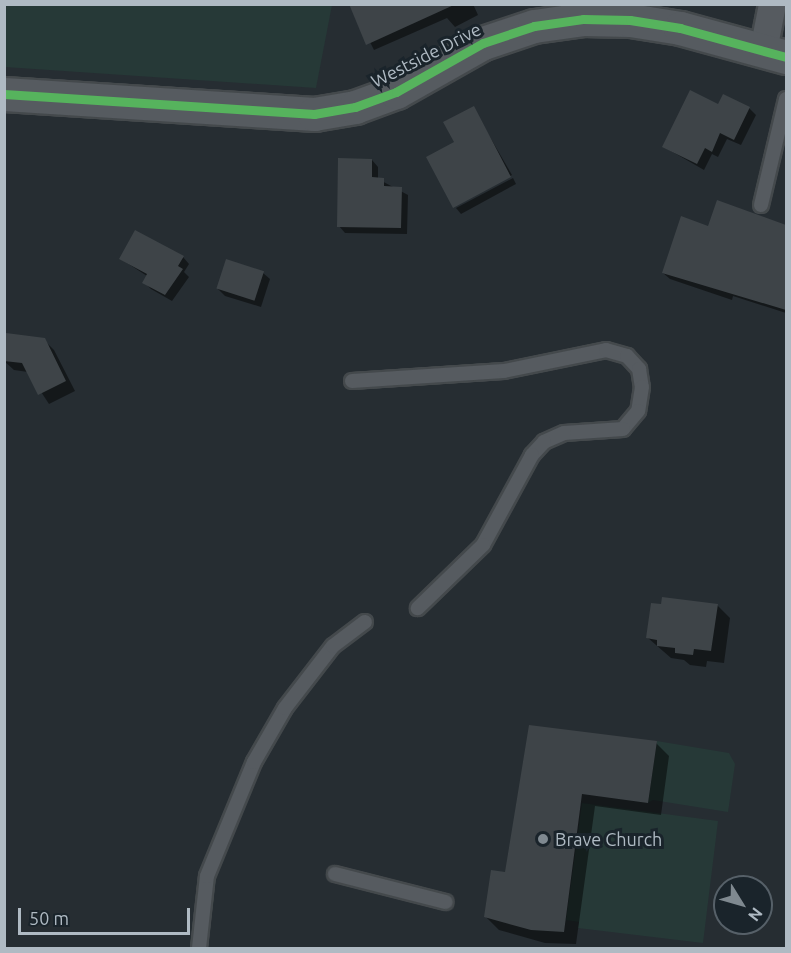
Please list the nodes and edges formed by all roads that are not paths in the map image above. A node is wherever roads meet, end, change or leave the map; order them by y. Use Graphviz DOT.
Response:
graph roads {
  1 [pos="772,4"];
  2 [pos="775,53"];
  3 [pos="4,94"];
  4 [pos="786,99"];
  5 [pos="761,205"];
  6 [pos="351,381"];
  7 [pos="418,608"];
  8 [pos="365,622"];
  9 [pos="335,874"];
  10 [pos="446,902"];
  11 [pos="199,948"];
  1 -- 2 [label="street"];
  2 -- 3 [label="street, Westside Drive"];
  4 -- 5 [label="lane"];
  6 -- 7 [label="lane"];
  8 -- 11 [label="lane"];
  9 -- 10 [label="lane"];
}
